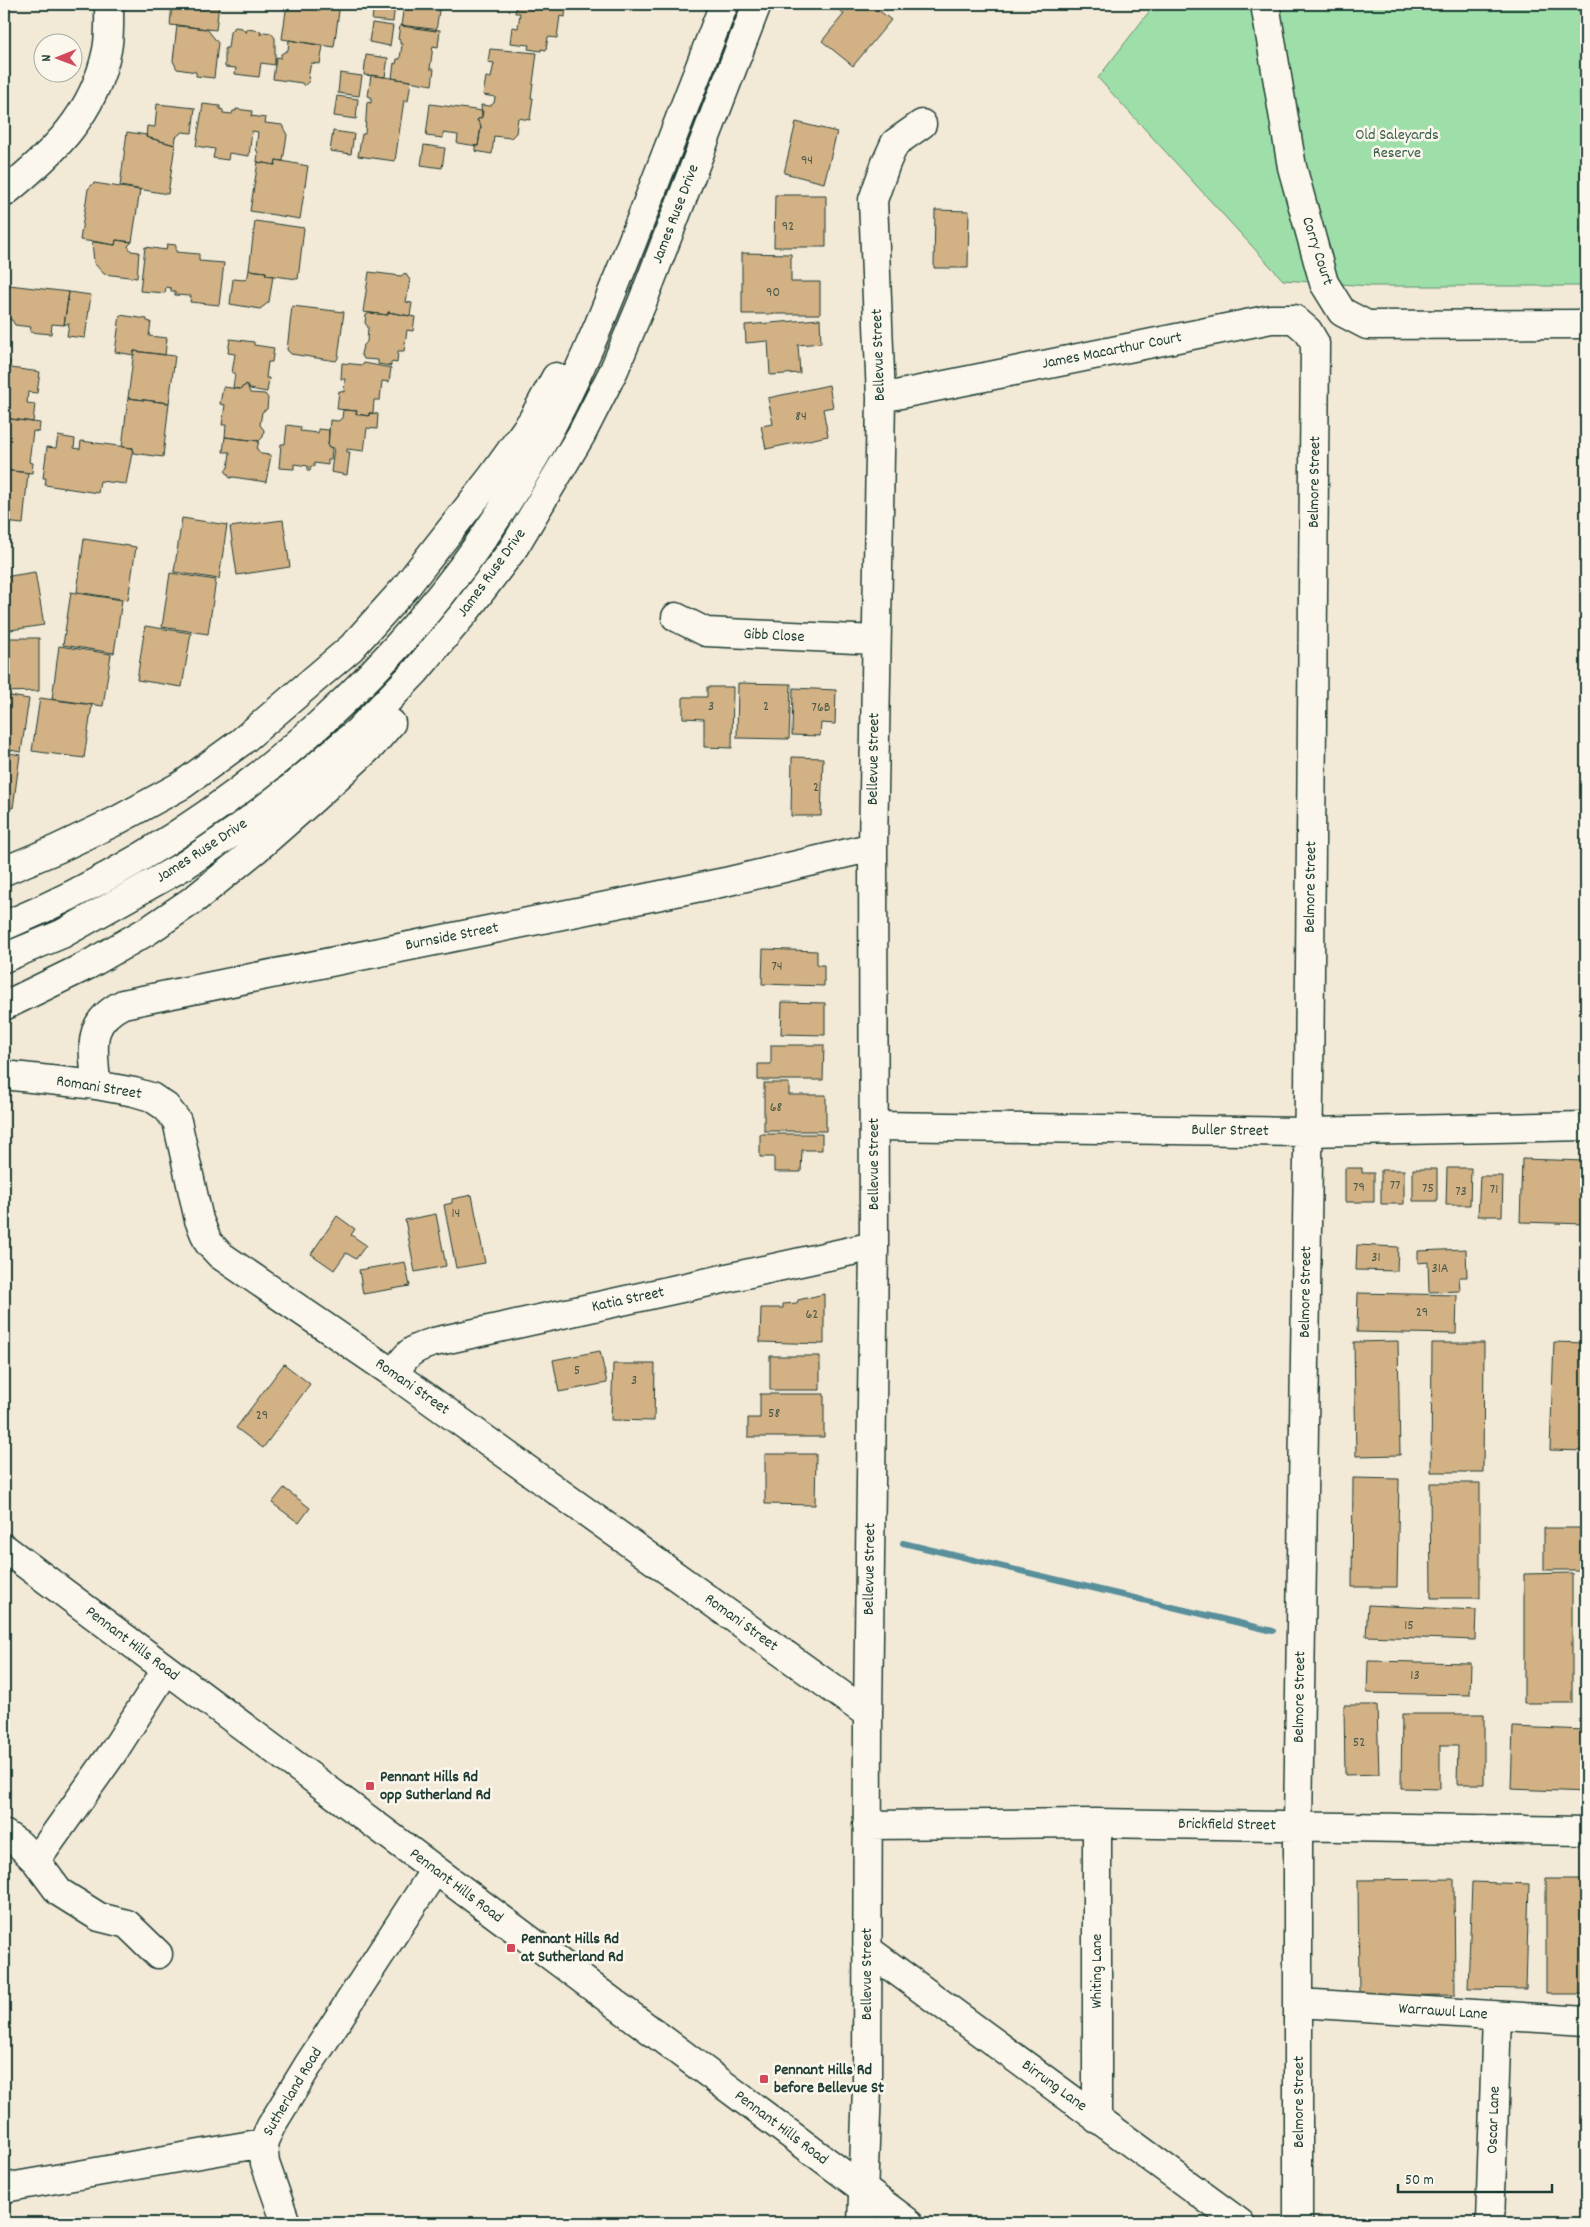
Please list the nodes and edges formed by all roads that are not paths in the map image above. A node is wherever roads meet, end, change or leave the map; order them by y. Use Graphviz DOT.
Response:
graph roads {
  1 [pos="108,4"];
  2 [pos="724,4"];
  3 [pos="757,4"];
  4 [pos="1265,4"];
  5 [pos="922,124"];
  6 [pos="4,192"];
  7 [pos="613,293"];
  8 [pos="1586,324"];
  9 [pos="1316,361"];
  10 [pos="881,398"];
  11 [pos="513,548"];
  12 [pos="676,617"];
  13 [pos="876,640"];
  14 [pos="874,847"];
  15 [pos="4,871"];
  16 [pos="4,926"];
  17 [pos="4,958"];
  18 [pos="4,1006"];
  19 [pos="4,1074"];
  20 [pos="96,1085"];
  21 [pos="875,1126"];
  22 [pos="1586,1126"];
  23 [pos="1308,1132"];
  24 [pos="874,1246"];
  25 [pos="394,1374"];
  26 [pos="4,1548"];
  27 [pos="166,1670"];
  28 [pos="868,1714"];
  29 [pos="1097,1823"];
  30 [pos="867,1824"];
  31 [pos="1298,1826"];
  32 [pos="1586,1831"];
  33 [pos="4,1834"];
  34 [pos="36,1862"];
  35 [pos="435,1870"];
  36 [pos="867,1949"];
  37 [pos="158,1954"];
  38 [pos="1299,2003"];
  39 [pos="1497,2016"];
  40 [pos="1586,2021"];
  41 [pos="1097,2119"];
  42 [pos="263,2143"];
  43 [pos="4,2188"];
  44 [pos="864,2190"];
  45 [pos="286,2223"];
  46 [pos="862,2223"];
  47 [pos="909,2223"];
  48 [pos="1240,2223"];
  49 [pos="1298,2223"];
  50 [pos="1490,2223"];
  1 -- 6 [label="main road"];
  2 -- 7 [label="main road, James Ruse Drive"];
  3 -- 11 [label="main road, James Ruse Drive"];
  4 -- 8 [label="main road, Corry Court"];
  5 -- 10 [label="main road, Bellevue Street"];
  7 -- 15 [label="main road"];
  7 -- 16 [label="main road, James Ruse Drive"];
  9 -- 10 [label="main road, James Macarthur Court"];
  9 -- 23 [label="main road, Belmore Street"];
  10 -- 13 [label="main road, Bellevue Street"];
  11 -- 17 [label="main road, James Ruse Drive"];
  11 -- 18 [label="main road"];
  12 -- 13 [label="main road, Gibb Close"];
  13 -- 14 [label="main road, Bellevue Street"];
  14 -- 20 [label="main road, Burnside Street"];
  14 -- 21 [label="main road, Bellevue Street"];
  19 -- 20 [label="main road, Romani Street"];
  20 -- 25 [label="main road, Romani Street"];
  21 -- 23 [label="main road, Buller Street"];
  21 -- 24 [label="main road, Bellevue Street"];
  22 -- 23 [label="main road, Buller Street"];
  23 -- 31 [label="main road, Belmore Street"];
  24 -- 25 [label="main road, Katia Street"];
  24 -- 28 [label="main road, Bellevue Street"];
  25 -- 28 [label="main road, Romani Street"];
  26 -- 27 [label="main road, Pennant Hills Road"];
  27 -- 34 [label="main road"];
  27 -- 35 [label="main road, Pennant Hills Road"];
  28 -- 30 [label="main road, Bellevue Street"];
  29 -- 30 [label="main road, Brickfield Street"];
  29 -- 31 [label="main road, Brickfield Street"];
  29 -- 41 [label="main road, Whiting Lane"];
  30 -- 36 [label="main road, Bellevue Street"];
  31 -- 32 [label="main road, Brickfield Street"];
  31 -- 38 [label="main road, Belmore Street"];
  33 -- 34 [label="main road"];
  34 -- 37 [label="main road"];
  35 -- 42 [label="main road, Sutherland Road"];
  35 -- 44 [label="main road, Pennant Hills Road"];
  36 -- 41 [label="main road, Birrung Lane"];
  36 -- 44 [label="main road, Bellevue Street"];
  38 -- 39 [label="main road, Warrawul Lane"];
  38 -- 49 [label="main road, Belmore Street"];
  39 -- 40 [label="main road, Warrawul Lane"];
  39 -- 50 [label="main road, Oscar Lane"];
  41 -- 48 [label="main road, Birrung Lane"];
  42 -- 43 [label="main road, Sutherland Road"];
  42 -- 45 [label="main road"];
  44 -- 46 [label="main road, Bellevue Street"];
  44 -- 47 [label="main road, Pennant Hills Road"];
}
